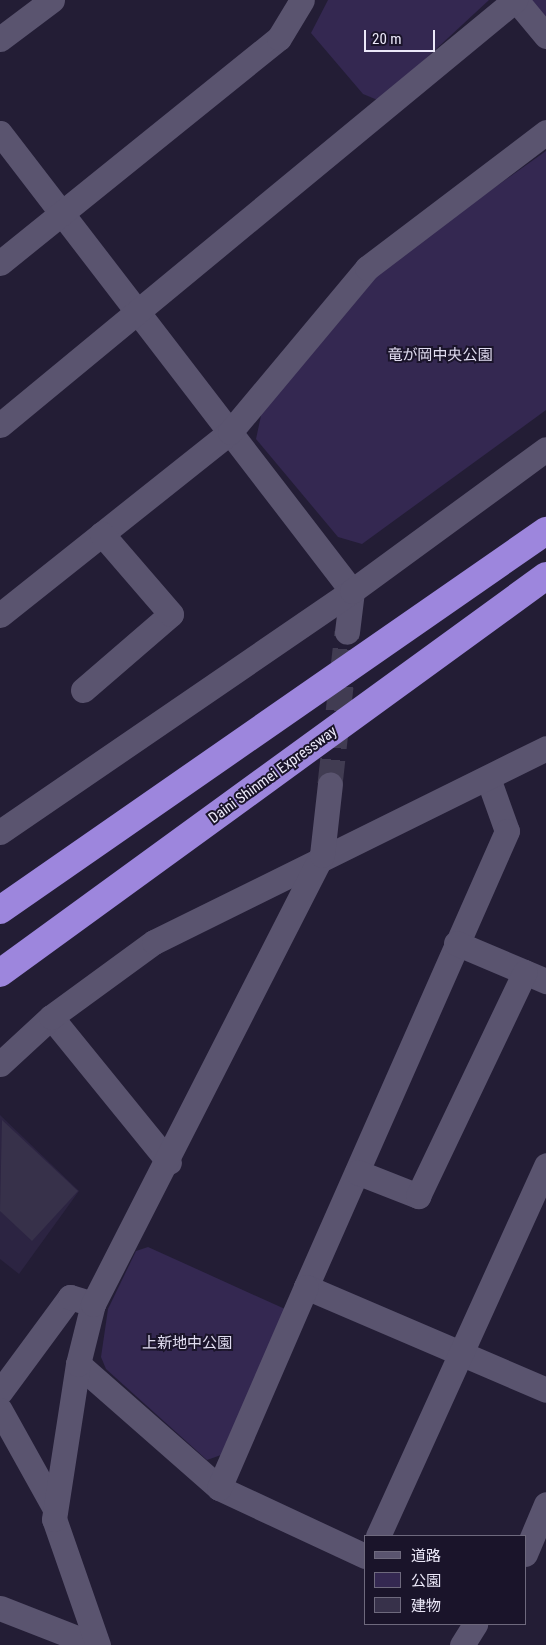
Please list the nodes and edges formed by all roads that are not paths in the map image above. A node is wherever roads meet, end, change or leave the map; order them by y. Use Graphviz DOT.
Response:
graph roads {
  1 [pos="52,0"];
  2 [pos="302,0"];
  3 [pos="515,0"];
  4 [pos="546,36"];
  5 [pos="0,40"];
  6 [pos="546,132"];
  7 [pos="0,133"];
  8 [pos="59,212"];
  9 [pos="0,263"];
  10 [pos="140,312"];
  11 [pos="0,425"];
  12 [pos="230,432"];
  13 [pos="546,449"];
  14 [pos="546,531"];
  15 [pos="102,534"];
  16 [pos="546,576"];
  17 [pos="352,592"];
  18 [pos="0,615"];
  19 [pos="347,632"];
  20 [pos="82,690"];
  21 [pos="546,748"];
  22 [pos="488,778"];
  23 [pos="330,784"];
  24 [pos="0,832"];
  25 [pos="322,855"];
  26 [pos="0,910"];
  27 [pos="456,943"];
  28 [pos="0,972"];
  29 [pos="535,976"];
  30 [pos="51,1017"];
  31 [pos="0,1064"];
  32 [pos="170,1162"];
  33 [pos="546,1165"];
  34 [pos="357,1172"];
  35 [pos="306,1288"];
  36 [pos="93,1304"];
  37 [pos="461,1354"];
  38 [pos="78,1364"];
  39 [pos="546,1390"];
  40 [pos="0,1392"];
  41 [pos="0,1410"];
  42 [pos="219,1488"];
  43 [pos="546,1504"];
  44 [pos="54,1507"];
  45 [pos="378,1535"];
  46 [pos="533,1551"];
  47 [pos="364,1556"];
  48 [pos="0,1608"];
  49 [pos="474,1625"];
  50 [pos="96,1645"];
  51 [pos="462,1645"];
  1 -- 5 [label="street"];
  2 -- 8 [label="street"];
  3 -- 4 [label="street"];
  3 -- 10 [label="street"];
  6 -- 12 [label="street"];
  7 -- 8 [label="street"];
  8 -- 9 [label="street"];
  8 -- 10 [label="street"];
  10 -- 11 [label="street"];
  10 -- 12 [label="street"];
  12 -- 15 [label="street"];
  12 -- 17 [label="street"];
  13 -- 17 [label="street"];
  14 -- 26 [label="highway"];
  15 -- 18 [label="street"];
  15 -- 20 [label="street"];
  16 -- 28 [label="highway, Daini Shinmei Expressway"];
  17 -- 19 [label="street"];
  17 -- 24 [label="street"];
  21 -- 22 [label="street"];
  22 -- 25 [label="street"];
  22 -- 27 [label="street"];
  23 -- 25 [label="street"];
  25 -- 30 [label="street"];
  25 -- 32 [label="street"];
  27 -- 29 [label="street"];
  27 -- 34 [label="street"];
  29 -- 34 [label="street"];
  30 -- 31 [label="street"];
  30 -- 32 [label="street"];
  32 -- 36 [label="street"];
  33 -- 37 [label="street"];
  34 -- 35 [label="street"];
  35 -- 37 [label="street"];
  35 -- 42 [label="street"];
  36 -- 38 [label="street"];
  36 -- 40 [label="street"];
  37 -- 39 [label="street"];
  37 -- 45 [label="street"];
  38 -- 42 [label="street"];
  38 -- 44 [label="street"];
  41 -- 44 [label="street"];
  42 -- 47 [label="street"];
  43 -- 46 [label="street"];
  44 -- 50 [label="street"];
  48 -- 50 [label="street"];
  49 -- 51 [label="street"];
}
